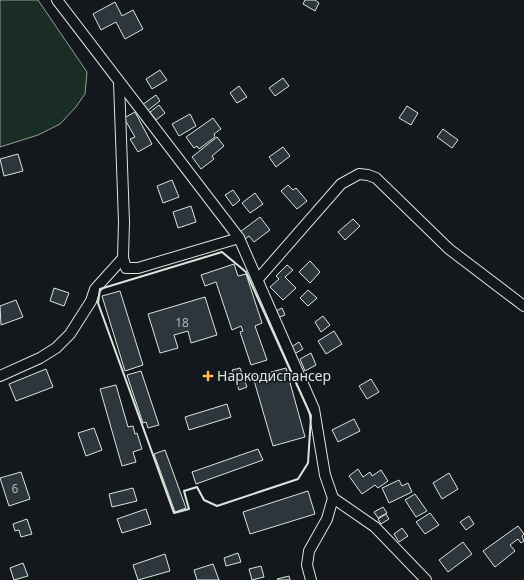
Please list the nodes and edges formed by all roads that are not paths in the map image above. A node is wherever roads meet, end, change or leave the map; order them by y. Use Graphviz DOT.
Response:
graph roads {
  1 [pos="57,0"];
  2 [pos="118,82"];
  3 [pos="239,238"];
  4 [pos="123,258"];
  5 [pos="258,279"];
  6 [pos="524,306"];
  7 [pos="0,376"];
  8 [pos="333,498"];
  9 [pos="311,580"];
  10 [pos="426,580"];
  1 -- 2 [label="street"];
  2 -- 3 [label="street"];
  2 -- 4 [label="street"];
  3 -- 4 [label="street"];
  3 -- 5 [label="street"];
  4 -- 7 [label="street"];
  5 -- 6 [label="street"];
  5 -- 8 [label="street"];
  8 -- 9 [label="street"];
  8 -- 10 [label="street"];
}
